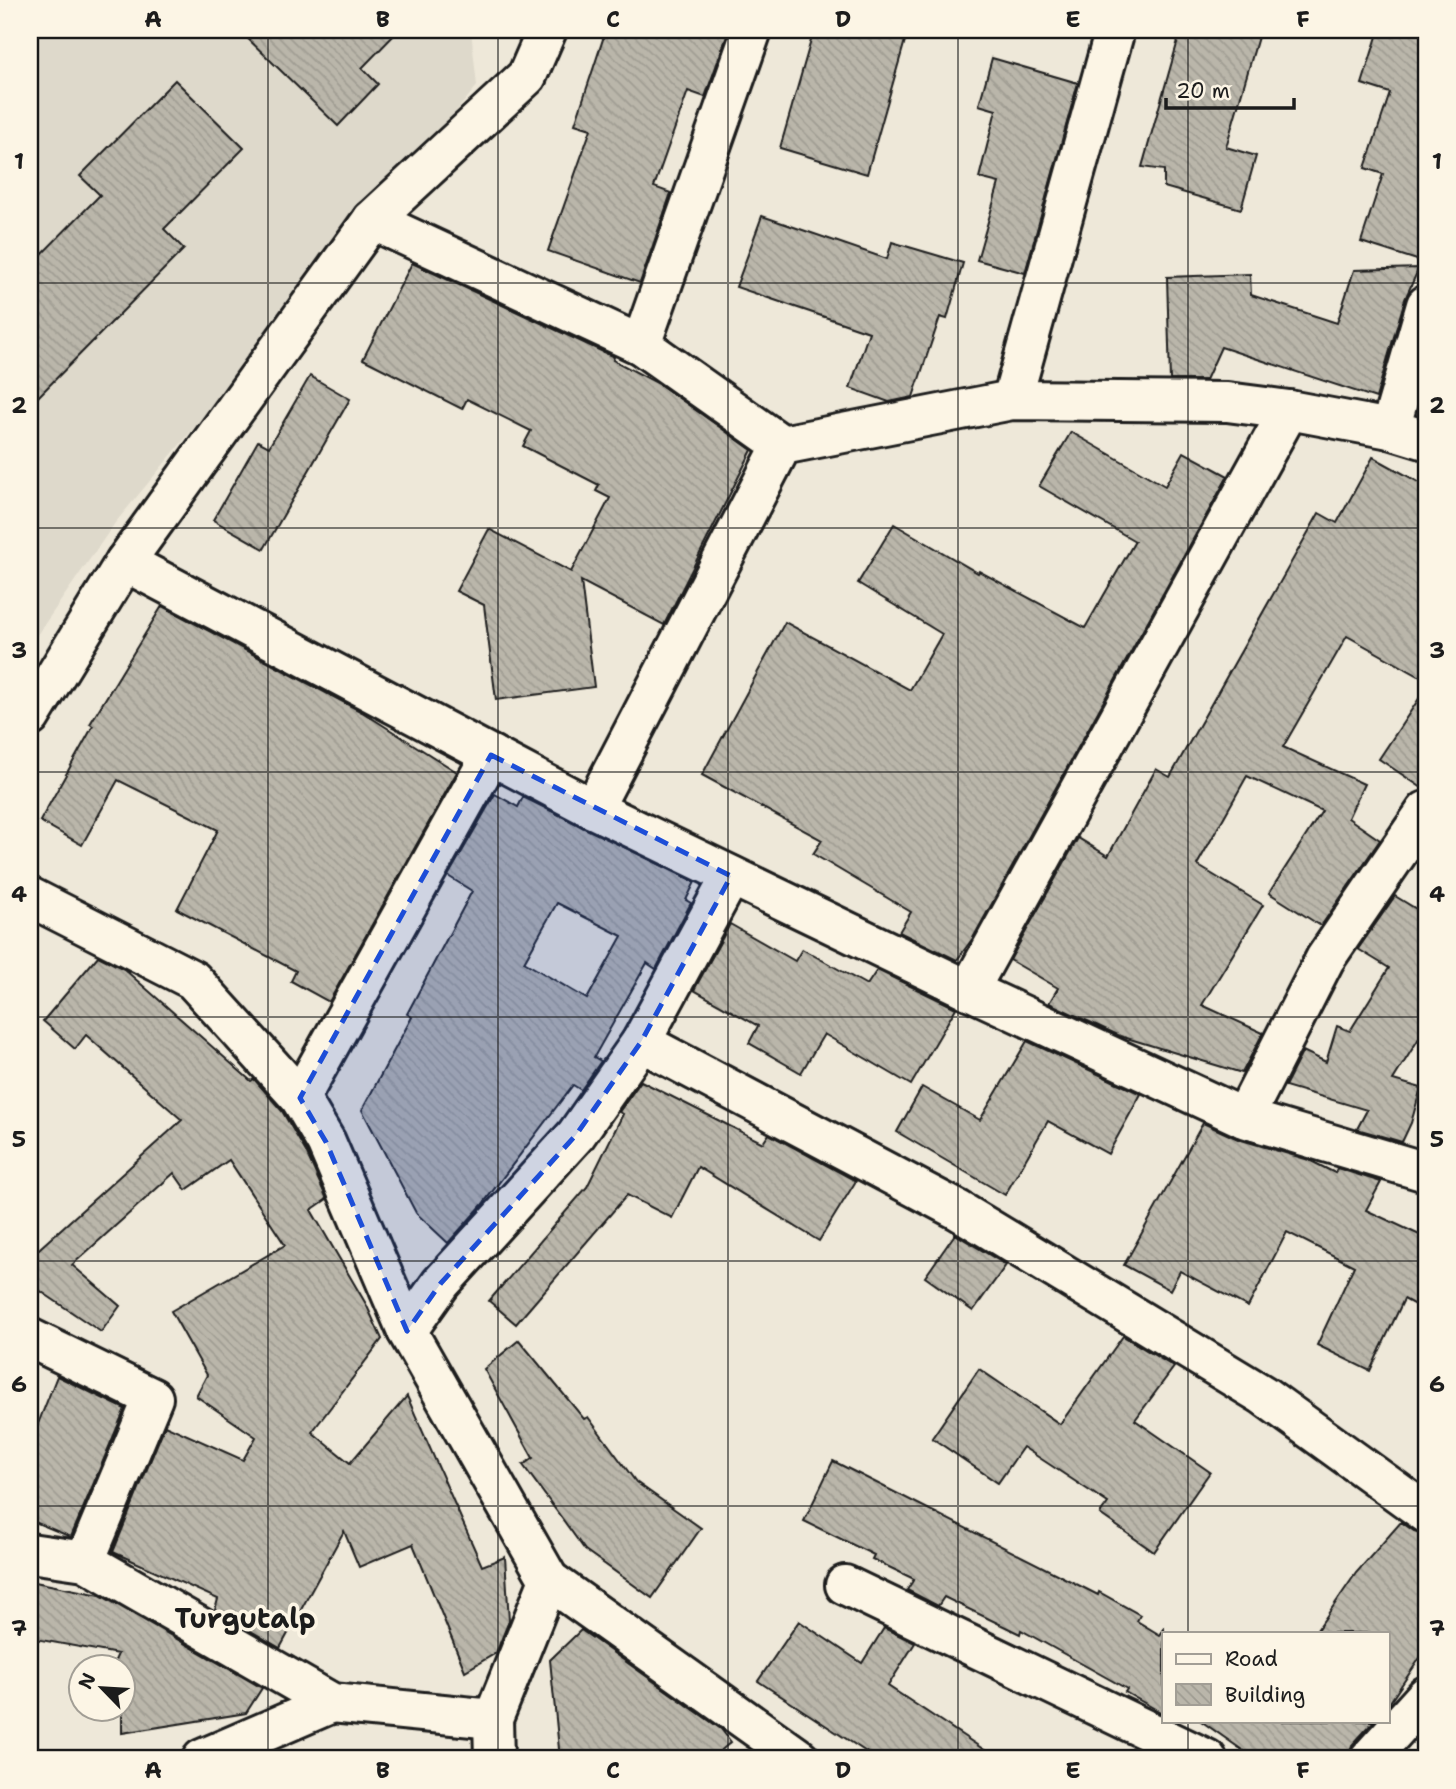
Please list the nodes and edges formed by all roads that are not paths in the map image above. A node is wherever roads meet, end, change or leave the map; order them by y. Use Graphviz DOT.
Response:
graph roads {
  1 [pos="547,30"];
  2 [pos="752,30"];
  3 [pos="1115,30"];
  4 [pos="372,220"];
  5 [pos="1426,305"];
  6 [pos="641,345"];
  7 [pos="1012,400"];
  8 [pos="1289,410"];
  9 [pos="1390,429"];
  10 [pos="1426,440"];
  11 [pos="782,445"];
  12 [pos="125,562"];
  13 [pos="30,717"];
  14 [pos="491,755"];
  15 [pos="593,809"];
  16 [pos="1426,811"];
  17 [pos="730,876"];
  18 [pos="30,897"];
  19 [pos="970,990"];
  20 [pos="641,1042"];
  21 [pos="300,1098"];
  22 [pos="1244,1118"];
  23 [pos="1426,1172"];
  24 [pos="407,1331"];
  25 [pos="30,1338"];
  26 [pos="1426,1513"];
  27 [pos="30,1553"];
  28 [pos="85,1561"];
  29 [pos="550,1580"];
  30 [pos="845,1585"];
  31 [pos="1426,1696"];
  32 [pos="332,1703"];
  33 [pos="493,1719"];
  34 [pos="202,1759"];
  35 [pos="494,1759"];
  36 [pos="800,1759"];
  37 [pos="1207,1759"];
  38 [pos="1369,1759"];
  1 -- 4 [label="street"];
  2 -- 6 [label="street"];
  3 -- 7 [label="street"];
  4 -- 6 [label="street"];
  4 -- 12 [label="street"];
  5 -- 9 [label="street"];
  6 -- 11 [label="street"];
  7 -- 8 [label="street"];
  7 -- 11 [label="street"];
  8 -- 9 [label="street"];
  8 -- 19 [label="street"];
  9 -- 10 [label="street"];
  11 -- 15 [label="street"];
  12 -- 13 [label="street"];
  12 -- 14 [label="street"];
  14 -- 15 [label="street"];
  14 -- 21 [label="street"];
  15 -- 17 [label="street"];
  16 -- 22 [label="street"];
  17 -- 19 [label="street"];
  17 -- 20 [label="street"];
  18 -- 21 [label="street"];
  19 -- 22 [label="street"];
  20 -- 24 [label="street"];
  20 -- 26 [label="street"];
  21 -- 24 [label="street"];
  22 -- 23 [label="street"];
  24 -- 29 [label="street"];
  25 -- 28 [label="street"];
  27 -- 28 [label="street"];
  28 -- 32 [label="street"];
  29 -- 33 [label="street"];
  29 -- 36 [label="street"];
  30 -- 37 [label="street"];
  31 -- 38 [label="street"];
  32 -- 33 [label="street"];
  32 -- 34 [label="street"];
  33 -- 35 [label="street"];
}
